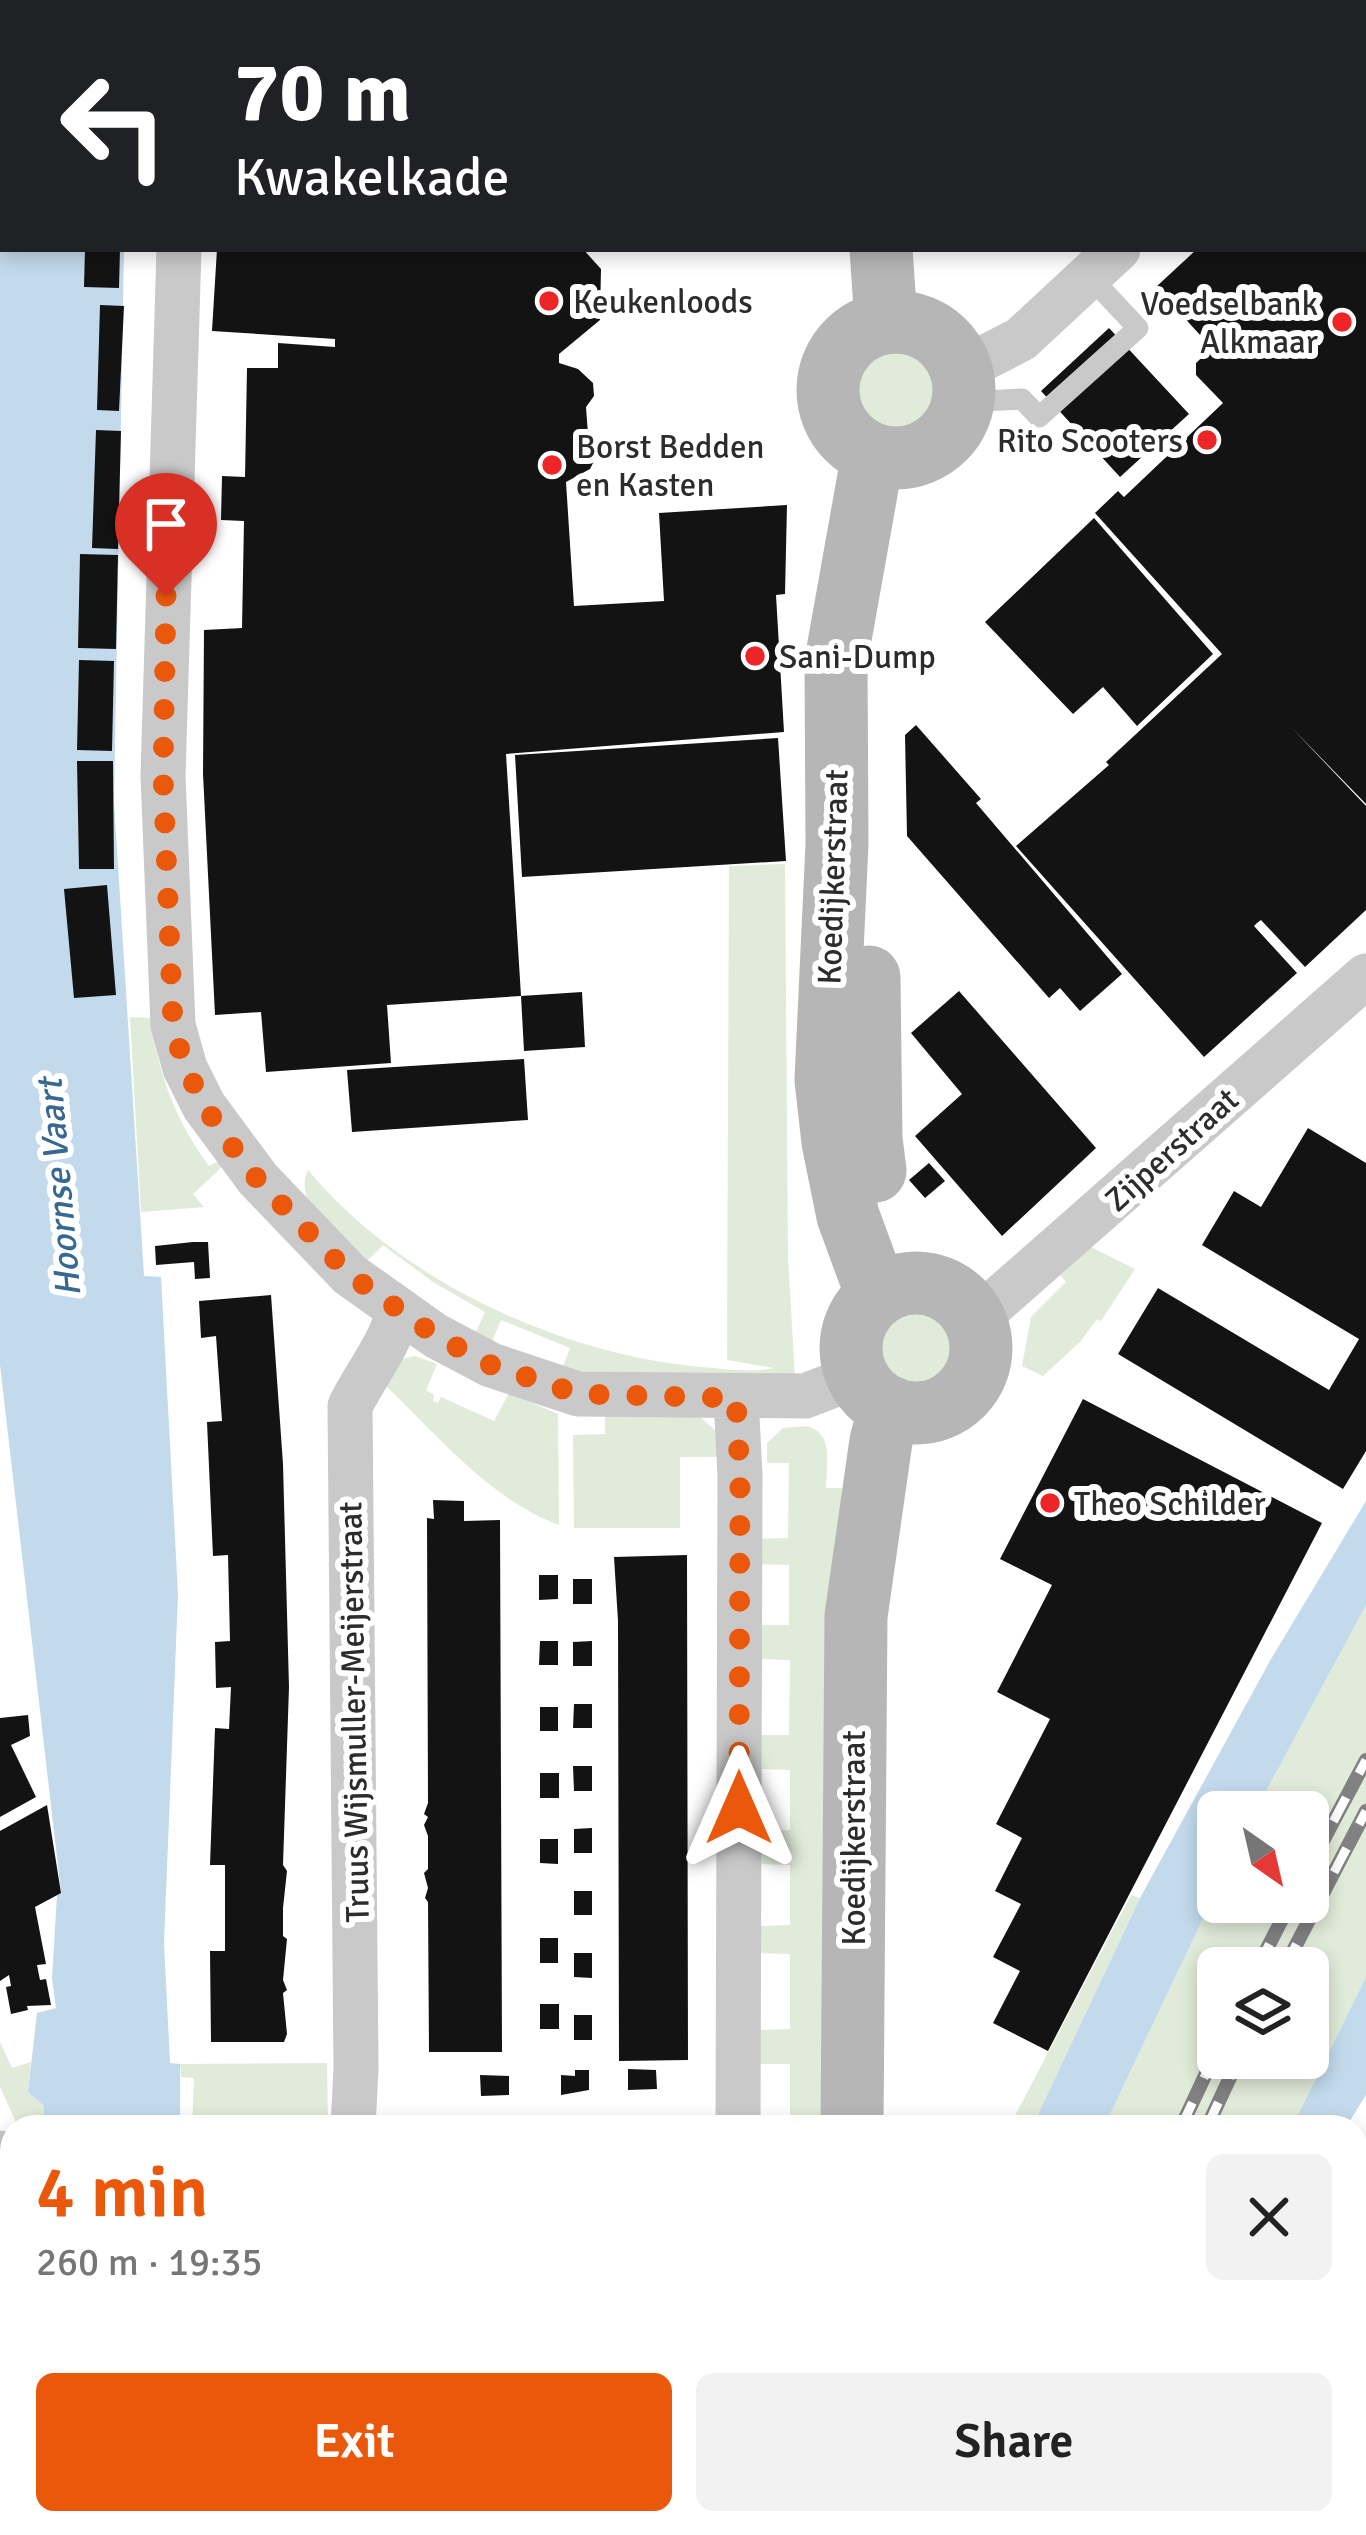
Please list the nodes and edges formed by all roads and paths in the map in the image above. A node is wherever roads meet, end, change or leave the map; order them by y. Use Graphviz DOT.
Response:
graph roads {
  1 [pos="179,252"];
  2 [pos="881,252"];
  3 [pos="1104,263"];
  4 [pos="886,322"];
  5 [pos="962,386"];
  6 [pos="888,456"];
  7 [pos="1366,976"];
  8 [pos="890,1290"];
  9 [pos="399,1310"];
  10 [pos="975,1320"];
  11 [pos="736,1398"];
  12 [pos="886,1398"];
  13 [pos="354,2115"];
  14 [pos="738,2115"];
  15 [pos="879,2115"];
  1 -- 9 [label="street"];
  2 -- 4 [label="main road"];
  3 -- 5 [label="street"];
  3 -- 5 [label="lane"];
  4 -- 5 [label="main road"];
  4 -- 6 [label="main road"];
  5 -- 6 [label="main road"];
  6 -- 8 [label="main road, Koedijkerstraat"];
  7 -- 10 [label="street, Zijperstraat"];
  8 -- 10 [label="main road"];
  8 -- 12 [label="main road"];
  9 -- 11 [label="street"];
  9 -- 13 [label="street, Truus Wijsmuller-Meijerstraat"];
  10 -- 12 [label="main road"];
  11 -- 12 [label="street"];
  11 -- 14 [label="street"];
  12 -- 15 [label="main road, Koedijkerstraat"];
}
